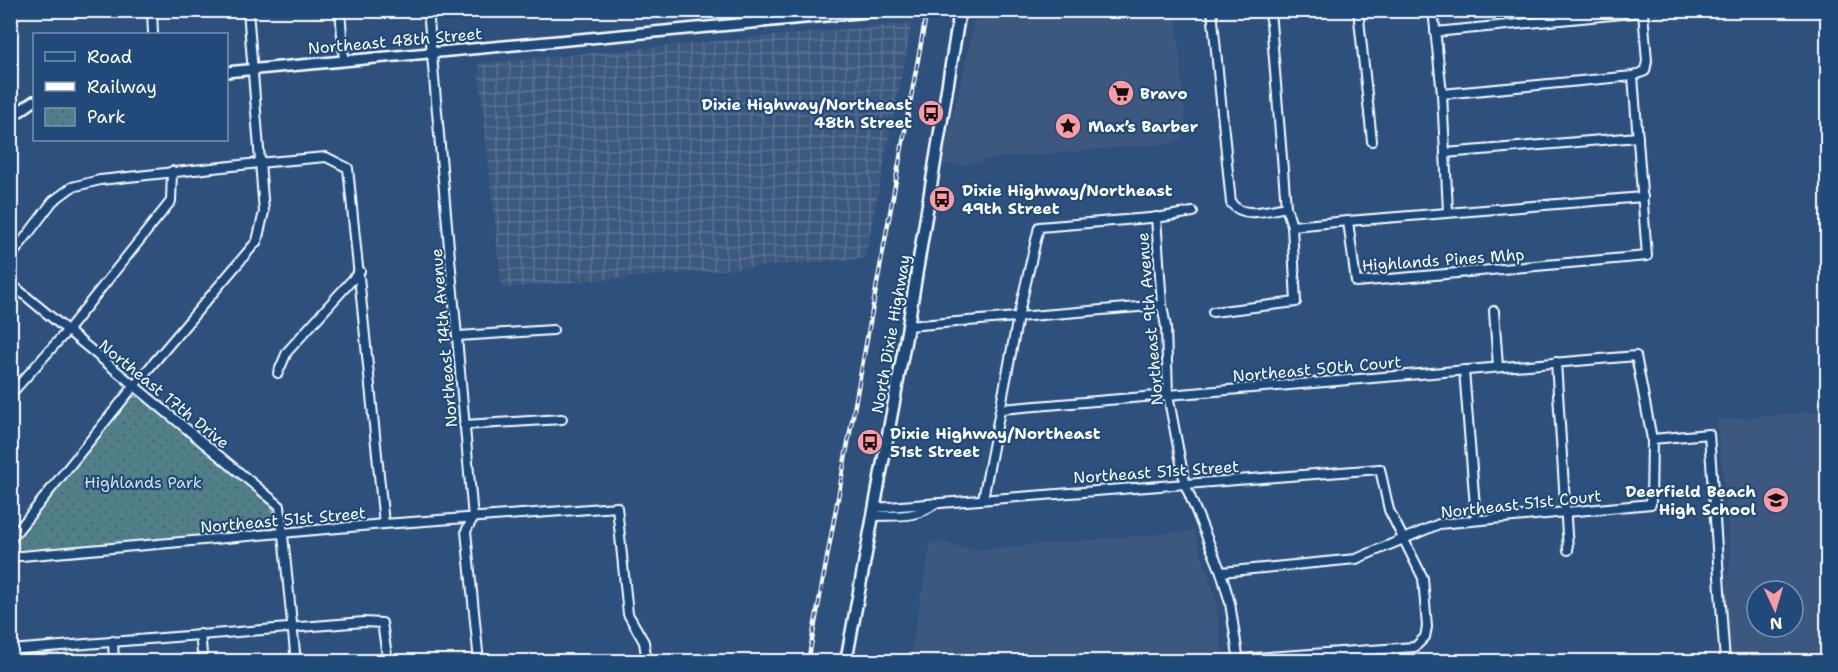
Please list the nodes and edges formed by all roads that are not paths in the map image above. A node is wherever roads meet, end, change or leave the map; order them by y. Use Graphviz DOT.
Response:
graph roads {
  1 [pos="152,10"];
  2 [pos="248,10"];
  3 [pos="340,10"];
  4 [pos="428,10"];
  5 [pos="890,10"];
  6 [pos="960,10"];
  7 [pos="1212,10"];
  8 [pos="1270,10"];
  9 [pos="1358,10"];
  10 [pos="1433,10"];
  11 [pos="1435,32"];
  12 [pos="153,33"];
  13 [pos="432,53"];
  14 [pos="344,61"];
  15 [pos="253,70"];
  16 [pos="228,72"];
  17 [pos="1633,76"];
  18 [pos="1442,94"];
  19 [pos="33,101"];
  20 [pos="10,118"];
  21 [pos="1638,137"];
  22 [pos="1372,141"];
  23 [pos="1445,153"];
  24 [pos="260,162"];
  25 [pos="172,171"];
  26 [pos="1642,197"];
  27 [pos="1286,207"];
  28 [pos="1448,211"];
  29 [pos="1193,212"];
  30 [pos="1156,217"];
  31 [pos="1348,221"];
  32 [pos="1292,226"];
  33 [pos="10,258"];
  34 [pos="360,271"];
  35 [pos="10,284"];
  36 [pos="1162,305"];
  37 [pos="1494,311"];
  38 [pos="1213,312"];
  39 [pos="1018,317"];
  40 [pos="908,326"];
  41 [pos="553,330"];
  42 [pos="67,331"];
  43 [pos="458,336"];
  44 [pos="1556,362"];
  45 [pos="1498,366"];
  46 [pos="1464,370"];
  47 [pos="278,373"];
  48 [pos="134,386"];
  49 [pos="10,395"];
  50 [pos="1168,395"];
  51 [pos="1001,409"];
  52 [pos="562,419"];
  53 [pos="464,425"];
  54 [pos="1652,439"];
  55 [pos="1185,484"];
  56 [pos="983,499"];
  57 [pos="874,512"];
  58 [pos="1564,513"];
  59 [pos="473,518"];
  60 [pos="1476,519"];
  61 [pos="384,524"];
  62 [pos="282,534"];
  63 [pos="1404,538"];
  64 [pos="10,540"];
  65 [pos="1568,550"];
  66 [pos="10,557"];
  67 [pos="1221,572"];
  68 [pos="293,627"];
  69 [pos="200,634"];
  70 [pos="113,641"];
  71 [pos="10,651"];
  72 [pos="1239,660"];
  73 [pos="114,662"];
  74 [pos="203,662"];
  75 [pos="296,662"];
  76 [pos="388,662"];
  77 [pos="479,662"];
  78 [pos="647,662"];
  79 [pos="846,662"];
  80 [pos="1725,662"];
  1 -- 12 [label="street"];
  2 -- 15 [label="street"];
  3 -- 14 [label="street"];
  4 -- 13 [label="street, Northeast 14th Avenue"];
  5 -- 13 [label="street, Northeast 48th Street"];
  6 -- 40 [label="main road, North Dixie Highway"];
  7 -- 27 [label="street"];
  8 -- 27 [label="street"];
  9 -- 22 [label="street"];
  10 -- 11 [label="street"];
  11 -- 17 [label="street"];
  11 -- 18 [label="street"];
  13 -- 14 [label="street, Northeast 48th Street"];
  13 -- 43 [label="street, Northeast 14th Avenue"];
  14 -- 15 [label="street, Northeast 48th Street"];
  15 -- 16 [label="street, Northeast 48th Street"];
  15 -- 24 [label="street"];
  17 -- 18 [label="street"];
  17 -- 21 [label="street"];
  18 -- 23 [label="street"];
  19 -- 20 [label="street"];
  21 -- 23 [label="street"];
  21 -- 26 [label="street"];
  23 -- 28 [label="street"];
  24 -- 25 [label="street"];
  24 -- 34 [label="street"];
  24 -- 48 [label="street"];
  25 -- 33 [label="street"];
  25 -- 42 [label="street"];
  26 -- 28 [label="street"];
  26 -- 31 [label="street, Highlands Pines Mhp"];
  27 -- 32 [label="street"];
  28 -- 31 [label="street"];
  29 -- 30 [label="street"];
  30 -- 36 [label="street, Northeast 9th Avenue"];
  30 -- 39 [label="street"];
  31 -- 32 [label="street"];
  32 -- 38 [label="street"];
  34 -- 47 [label="street"];
  34 -- 61 [label="street"];
  35 -- 42 [label="street, Northeast 17th Drive"];
  36 -- 39 [label="street"];
  36 -- 50 [label="street, Northeast 9th Avenue"];
  37 -- 45 [label="street"];
  39 -- 40 [label="street"];
  39 -- 51 [label="street"];
  40 -- 57 [label="main road, North Dixie Highway"];
  41 -- 43 [label="street"];
  42 -- 48 [label="street, Northeast 17th Drive"];
  42 -- 49 [label="street"];
  43 -- 53 [label="street, Northeast 14th Avenue"];
  44 -- 45 [label="street, Northeast 50th Court"];
  44 -- 54 [label="street, Northeast 50th Court"];
  44 -- 58 [label="street"];
  45 -- 46 [label="street, Northeast 50th Court"];
  46 -- 50 [label="street, Northeast 50th Court"];
  46 -- 60 [label="street"];
  48 -- 62 [label="street, Northeast 17th Drive"];
  48 -- 64 [label="street"];
  50 -- 51 [label="street, Northeast 50th Court"];
  50 -- 55 [label="street, Northeast 9th Avenue"];
  51 -- 56 [label="street"];
  52 -- 53 [label="street"];
  53 -- 59 [label="street, Northeast 14th Avenue"];
  54 -- 58 [label="street, Northeast 51st Court"];
  54 -- 80 [label="street"];
  55 -- 56 [label="street, Northeast 51st Street"];
  55 -- 63 [label="street, Northeast 51st Street"];
  55 -- 67 [label="street, Northeast 9th Avenue"];
  56 -- 57 [label="street, Northeast 51st Street"];
  57 -- 79 [label="main road, North Dixie Highway"];
  58 -- 60 [label="street, Northeast 51st Court"];
  58 -- 65 [label="street"];
  59 -- 61 [label="street, Northeast 51st Street"];
  59 -- 77 [label="street, Northeast 14th Avenue"];
  59 -- 78 [label="street, Northeast 51st Street"];
  60 -- 63 [label="street, Northeast 51st Court"];
  61 -- 62 [label="street, Northeast 51st Street"];
  62 -- 66 [label="street, Northeast 51st Street"];
  62 -- 68 [label="street, Northeast 17th Drive"];
  63 -- 67 [label="street, Northeast 51st Court"];
  63 -- 72 [label="street"];
  67 -- 72 [label="street, Northeast 9th Avenue"];
  68 -- 69 [label="street"];
  68 -- 75 [label="street, Northeast 17th Drive"];
  68 -- 76 [label="street"];
  69 -- 70 [label="street"];
  69 -- 74 [label="street"];
  70 -- 71 [label="street"];
  70 -- 73 [label="street"];
}
